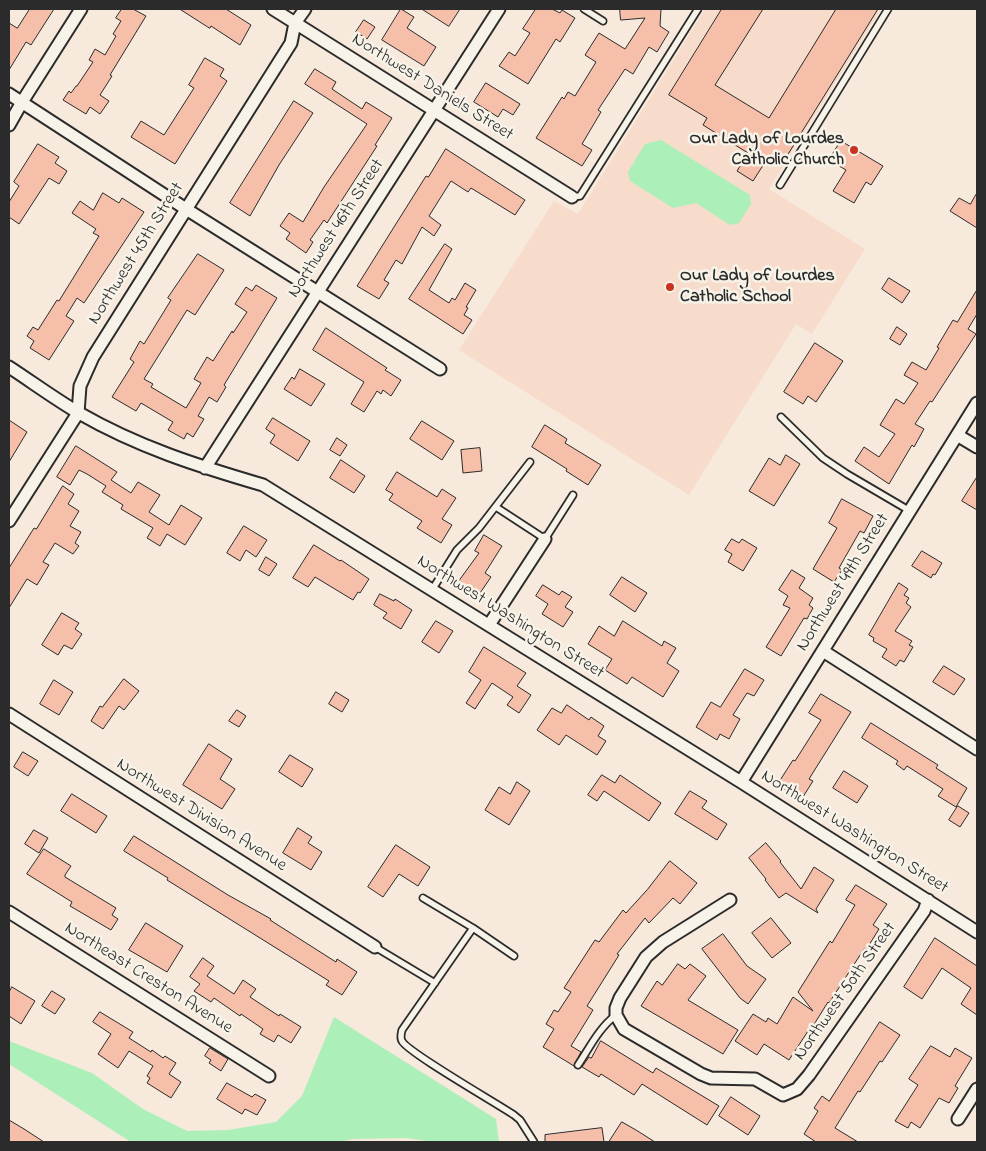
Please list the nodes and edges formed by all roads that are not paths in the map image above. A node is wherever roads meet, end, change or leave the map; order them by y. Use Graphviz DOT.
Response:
graph roads {
  1 [pos="81,9"];
  2 [pos="273,9"];
  3 [pos="304,9"];
  4 [pos="499,9"];
  5 [pos="584,9"];
  6 [pos="698,9"];
  7 [pos="888,9"];
  8 [pos="603,21"];
  9 [pos="295,23"];
  10 [pos="9,94"];
  11 [pos="22,102"];
  12 [pos="434,110"];
  13 [pos="9,125"];
  14 [pos="780,186"];
  15 [pos="572,197"];
  16 [pos="186,209"];
  17 [pos="318,292"];
  18 [pos="9,367"];
  19 [pos="440,368"];
  20 [pos="977,403"];
  21 [pos="78,413"];
  22 [pos="782,417"];
  23 [pos="957,435"];
  24 [pos="977,447"];
  25 [pos="530,462"];
  26 [pos="205,468"];
  27 [pos="573,495"];
  28 [pos="496,507"];
  29 [pos="910,511"];
  30 [pos="9,521"];
  31 [pos="545,540"];
  32 [pos="432,590"];
  33 [pos="489,625"];
  34 [pos="823,651"];
  35 [pos="9,714"];
  36 [pos="977,748"];
  37 [pos="741,782"];
  38 [pos="423,898"];
  39 [pos="730,900"];
  40 [pos="928,900"];
  41 [pos="9,912"];
  42 [pos="473,928"];
  43 [pos="977,932"];
  44 [pos="375,946"];
  45 [pos="514,956"];
  46 [pos="435,983"];
  47 [pos="616,1015"];
  48 [pos="578,1065"];
  49 [pos="269,1076"];
  50 [pos="977,1089"];
  51 [pos="958,1119"];
  52 [pos="534,1142"];
  1 -- 11 [label="street"];
  2 -- 9 [label="street, Northwest Daniels Street"];
  3 -- 9 [label="street, Northwest 45th Street"];
  4 -- 12 [label="street, Northwest 46th Street"];
  5 -- 8 [label="lane"];
  6 -- 15 [label="lane"];
  7 -- 14 [label="lane"];
  9 -- 12 [label="street, Northwest Daniels Street"];
  9 -- 16 [label="street, Northwest 45th Street"];
  10 -- 11 [label="street"];
  11 -- 13 [label="street"];
  11 -- 16 [label="street"];
  12 -- 15 [label="street, Northwest Daniels Street"];
  12 -- 17 [label="street, Northwest 46th Street"];
  16 -- 17 [label="street"];
  16 -- 21 [label="street, Northwest 45th Street"];
  17 -- 19 [label="street"];
  17 -- 26 [label="street, Northwest 46th Street"];
  18 -- 21 [label="street, Northwest Washington Street"];
  20 -- 23 [label="street, Northwest 49th Street"];
  21 -- 26 [label="street, Northwest Washington Street"];
  21 -- 30 [label="street, Northwest 45th Street"];
  22 -- 29 [label="lane"];
  23 -- 24 [label="street"];
  23 -- 29 [label="street, Northwest 49th Street"];
  25 -- 28 [label="lane"];
  26 -- 32 [label="street, Northwest Washington Street"];
  27 -- 31 [label="lane"];
  28 -- 31 [label="lane"];
  28 -- 32 [label="lane"];
  29 -- 34 [label="street, Northwest 49th Street"];
  31 -- 33 [label="street"];
  32 -- 33 [label="street, Northwest Washington Street"];
  33 -- 37 [label="street, Northwest Washington Street"];
  34 -- 36 [label="street"];
  34 -- 37 [label="street, Northwest 49th Street"];
  35 -- 44 [label="street, Northwest Division Avenue"];
  37 -- 40 [label="street, Northwest Washington Street"];
  38 -- 42 [label="lane"];
  39 -- 47 [label="street"];
  40 -- 43 [label="street, Northwest Washington Street"];
  40 -- 47 [label="street, Northwest 50th Street"];
  41 -- 49 [label="street, Northeast Creston Avenue"];
  42 -- 45 [label="lane"];
  42 -- 46 [label="lane"];
  44 -- 46 [label="lane"];
  46 -- 52 [label="lane"];
  47 -- 48 [label="lane"];
  50 -- 51 [label="street"];
}
